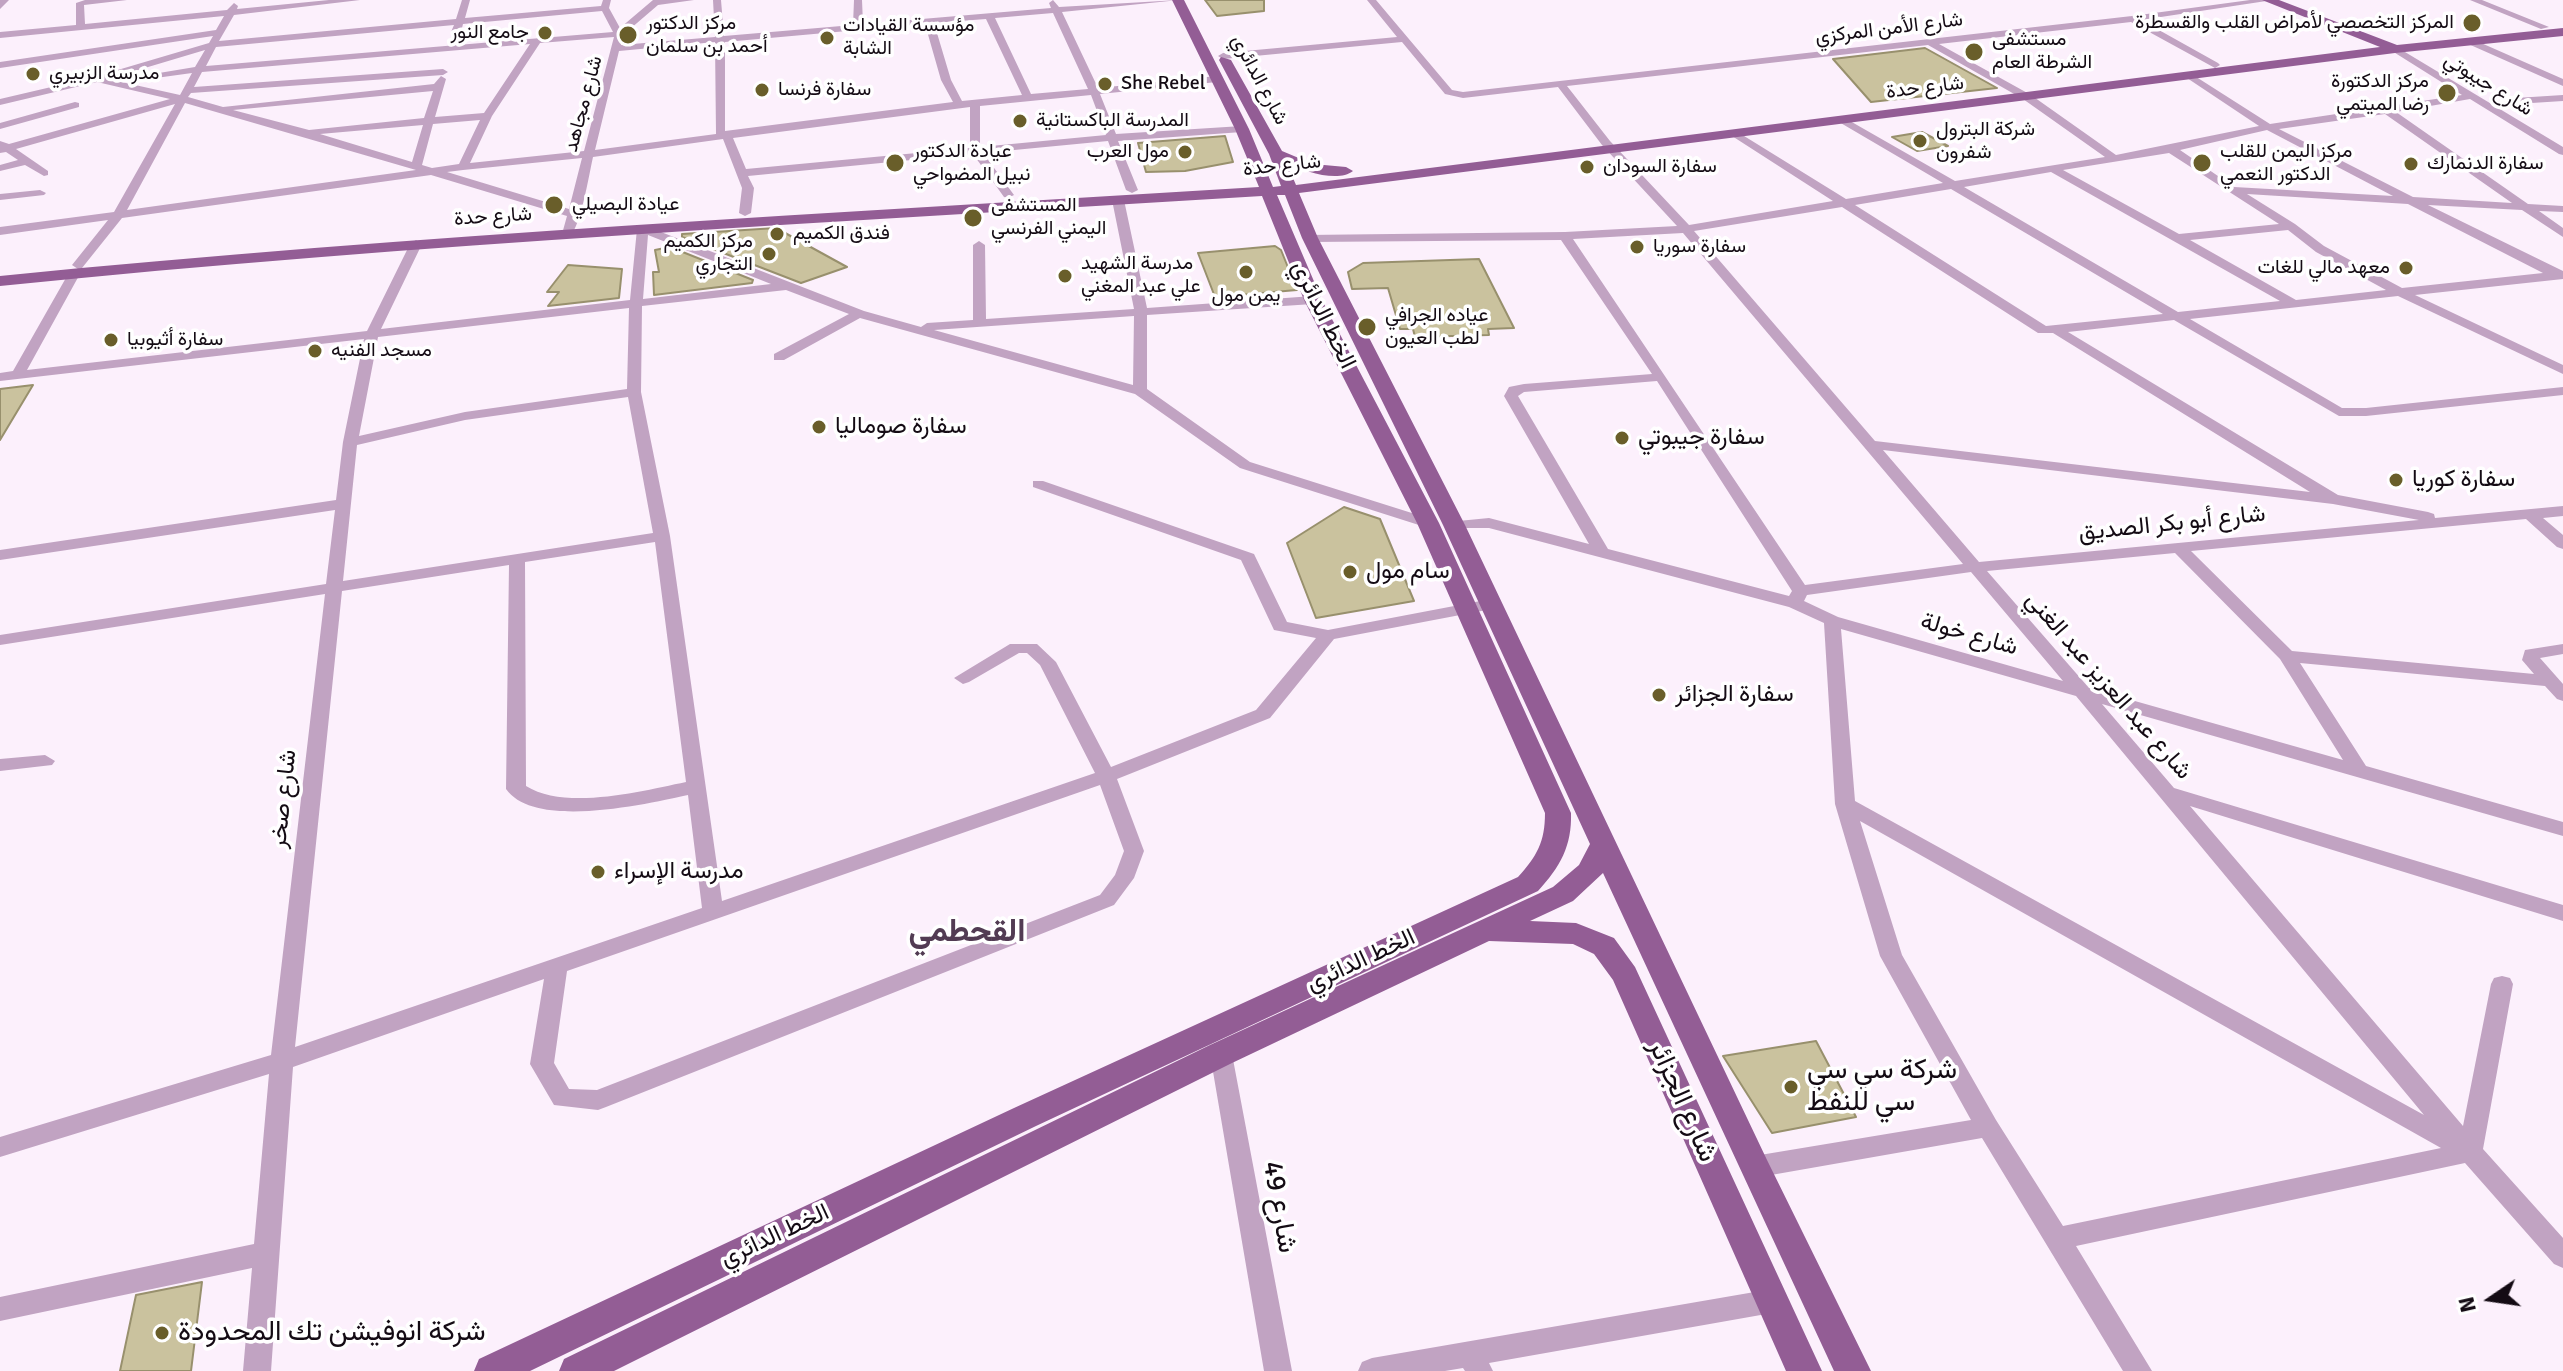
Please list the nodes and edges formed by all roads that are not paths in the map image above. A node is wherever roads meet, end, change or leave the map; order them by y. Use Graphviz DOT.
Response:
graph roads {
  1 [pos="5,0"];
  2 [pos="123,0"];
  3 [pos="236,0"];
  4 [pos="356,0"];
  5 [pos="466,0"];
  6 [pos="690,0"];
  7 [pos="717,0"];
  8 [pos="858,0"];
  9 [pos="1177,0"];
  10 [pos="1371,0"];
  11 [pos="2268,0"];
  12 [pos="2294,0"];
  13 [pos="2474,0"];
  14 [pos="336,1"];
  15 [pos="657,1"];
  16 [pos="606,4"];
  17 [pos="1054,5"];
  18 [pos="0,6"];
  19 [pos="232,13"];
  20 [pos="332,13"];
  21 [pos="990,17"];
  22 [pos="2132,19"];
  23 [pos="459,21"];
  24 [pos="929,23"];
  25 [pos="81,26"];
  26 [pos="2544,27"];
  27 [pos="858,29"];
  28 [pos="2563,29"];
  29 [pos="221,32"];
  30 [pos="619,34"];
  31 [pos="0,35"];
  32 [pos="1402,39"];
  33 [pos="720,40"];
  34 [pos="537,41"];
  35 [pos="2469,41"];
  36 [pos="1216,42"];
  37 [pos="1929,42"];
  38 [pos="214,44"];
  39 [pos="2380,44"];
  40 [pos="2396,46"];
  41 [pos="451,48"];
  42 [pos="617,48"];
  43 [pos="2411,48"];
  44 [pos="1223,56"];
  45 [pos="0,65"];
  46 [pos="2215,65"];
  47 [pos="200,69"];
  48 [pos="443,72"];
  49 [pos="2190,76"];
  50 [pos="97,79"];
  51 [pos="1217,79"];
  52 [pos="110,83"];
  53 [pos="2563,83"];
  54 [pos="1561,85"];
  55 [pos="439,87"];
  56 [pos="1095,93"];
  57 [pos="186,94"];
  58 [pos="2023,94"];
  59 [pos="2471,96"];
  60 [pos="1028,98"];
  61 [pos="2563,98"];
  62 [pos="0,102"];
  63 [pos="2500,102"];
  64 [pos="975,104"];
  65 [pos="75,105"];
  66 [pos="959,105"];
  67 [pos="218,108"];
  68 [pos="364,110"];
  69 [pos="2387,111"];
  70 [pos="487,116"];
  71 [pos="1843,120"];
  72 [pos="428,121"];
  73 [pos="0,126"];
  74 [pos="2268,127"];
  75 [pos="1242,129"];
  76 [pos="303,132"];
  77 [pos="1736,134"];
  78 [pos="727,137"];
  79 [pos="1111,138"];
  80 [pos="2563,140"];
  81 [pos="1609,146"];
  82 [pos="3,147"];
  83 [pos="2171,149"];
  84 [pos="975,150"];
  85 [pos="2563,152"];
  86 [pos="588,154"];
  87 [pos="1276,154"];
  88 [pos="2114,158"];
  89 [pos="27,161"];
  90 [pos="416,165"];
  91 [pos="463,167"];
  92 [pos="2050,167"];
  93 [pos="0,168"];
  94 [pos="1243,169"];
  95 [pos="1350,171"];
  96 [pos="441,172"];
  97 [pos="44,173"];
  98 [pos="741,173"];
  99 [pos="1955,184"];
  100 [pos="2230,189"];
  101 [pos="1132,190"];
  102 [pos="1208,190"];
  103 [pos="1281,190"];
  104 [pos="40,193"];
  105 [pos="1008,195"];
  106 [pos="5,196"];
  107 [pos="1118,200"];
  108 [pos="2414,200"];
  109 [pos="1842,204"];
  110 [pos="0,206"];
  111 [pos="2521,206"];
  112 [pos="2563,209"];
  113 [pos="1277,211"];
  114 [pos="745,213"];
  115 [pos="118,215"];
  116 [pos="571,225"];
  117 [pos="2291,226"];
  118 [pos="643,229"];
  119 [pos="1686,229"];
  120 [pos="0,231"];
  121 [pos="2563,233"];
  122 [pos="1565,236"];
  123 [pos="1310,238"];
  124 [pos="2177,238"];
  125 [pos="416,244"];
  126 [pos="979,245"];
  127 [pos="77,268"];
  128 [pos="0,275"];
  129 [pos="2560,275"];
  130 [pos="0,281"];
  131 [pos="789,285"];
  132 [pos="2399,292"];
  133 [pos="1313,300"];
  134 [pos="2293,303"];
  135 [pos="636,305"];
  136 [pos="1141,310"];
  137 [pos="859,314"];
  138 [pos="2177,315"];
  139 [pos="980,323"];
  140 [pos="912,328"];
  141 [pos="2055,329"];
  142 [pos="372,333"];
  143 [pos="779,357"];
  144 [pos="2563,370"];
  145 [pos="18,374"];
  146 [pos="0,377"];
  147 [pos="1661,377"];
  148 [pos="1140,391"];
  149 [pos="2563,391"];
  150 [pos="634,392"];
  151 [pos="350,442"];
  152 [pos="1867,444"];
  153 [pos="1038,484"];
  154 [pos="2333,499"];
  155 [pos="343,504"];
  156 [pos="2563,511"];
  157 [pos="2530,514"];
  158 [pos="2449,521"];
  159 [pos="1428,523"];
  160 [pos="1454,525"];
  161 [pos="662,536"];
  162 [pos="2563,544"];
  163 [pos="2178,547"];
  164 [pos="0,555"];
  165 [pos="1603,555"];
  166 [pos="517,558"];
  167 [pos="1974,567"];
  168 [pos="334,587"];
  169 [pos="1798,597"];
  170 [pos="1478,607"];
  171 [pos="1832,621"];
  172 [pos="1328,635"];
  173 [pos="0,640"];
  174 [pos="2563,649"];
  175 [pos="2287,656"];
  176 [pos="963,678"];
  177 [pos="2549,681"];
  178 [pos="2083,693"];
  179 [pos="2563,695"];
  180 [pos="45,761"];
  181 [pos="0,765"];
  182 [pos="2360,772"];
  183 [pos="1106,776"];
  184 [pos="696,787"];
  185 [pos="2168,793"];
  186 [pos="1845,804"];
  187 [pos="2563,829"];
  188 [pos="1603,844"];
  189 [pos="713,910"];
  190 [pos="2563,913"];
  191 [pos="1486,930"];
  192 [pos="557,965"];
  193 [pos="2502,984"];
  194 [pos="1221,1054"];
  195 [pos="282,1061"];
  196 [pos="1988,1127"];
  197 [pos="1033,1130"];
  198 [pos="0,1147"];
  199 [pos="2470,1152"];
  200 [pos="1754,1167"];
  201 [pos="2057,1239"];
  202 [pos="267,1253"];
  203 [pos="2563,1256"];
  204 [pos="1772,1301"];
  205 [pos="0,1309"];
  206 [pos="1474,1362"];
  207 [pos="257,1371"];
  208 [pos="492,1371"];
  209 [pos="577,1371"];
  210 [pos="1278,1371"];
  211 [pos="1372,1371"];
  212 [pos="1804,1371"];
  213 [pos="1853,1371"];
  214 [pos="2138,1371"];
  1 -- 18 [label="street"];
  2 -- 25 [label="street"];
  3 -- 19 [label="street"];
  4 -- 14 [label="street"];
  5 -- 23 [label="street"];
  6 -- 15 [label="street"];
  7 -- 33 [label="street"];
  8 -- 27 [label="street"];
  9 -- 17 [label="street"];
  9 -- 51 [label="main road, شارع الدائري"];
  10 -- 32 [label="street"];
  11 -- 22 [label="street, شارع الأمن المركزي"];
  11 -- 39 [label="main road"];
  12 -- 40 [label="main road"];
  13 -- 26 [label="street"];
  14 -- 19 [label="street"];
  14 -- 20 [label="street"];
  15 -- 30 [label="street, شارع مجاهد"];
  16 -- 23 [label="street"];
  16 -- 30 [label="street"];
  17 -- 21 [label="street"];
  17 -- 56 [label="street"];
  19 -- 25 [label="street"];
  19 -- 29 [label="street"];
  21 -- 24 [label="street"];
  21 -- 60 [label="street"];
  22 -- 37 [label="street, شارع الأمن المركزي"];
  22 -- 46 [label="street"];
  23 -- 38 [label="street"];
  23 -- 41 [label="street"];
  24 -- 27 [label="street"];
  24 -- 66 [label="street"];
  25 -- 31 [label="street"];
  26 -- 28 [label="main road, شارع حدة"];
  26 -- 40 [label="main road, شارع حدة"];
  27 -- 33 [label="street"];
  28 -- 35 [label="main road, شارع حدة"];
  29 -- 38 [label="street"];
  29 -- 45 [label="street"];
  30 -- 34 [label="street"];
  30 -- 42 [label="street, شارع مجاهد"];
  32 -- 44 [label="street"];
  32 -- 54 [label="street, شارع الأمن المركزي"];
  33 -- 42 [label="street"];
  33 -- 78 [label="street"];
  34 -- 41 [label="street"];
  34 -- 70 [label="street"];
  35 -- 43 [label="main road, شارع حدة"];
  35 -- 53 [label="street"];
  36 -- 44 [label="main road, شارع الدائري"];
  37 -- 54 [label="street, شارع الأمن المركزي"];
  37 -- 58 [label="street"];
  38 -- 47 [label="street"];
  38 -- 50 [label="street"];
  39 -- 40 [label="main road"];
  39 -- 46 [label="main road, شارع حدة"];
  40 -- 43 [label="main road"];
  40 -- 49 [label="main road, شارع حدة"];
  40 -- 59 [label="street, شارع جيبوتي"];
  41 -- 47 [label="street"];
  41 -- 48 [label="street"];
  42 -- 86 [label="street, شارع مجاهد"];
  43 -- 63 [label="street, شارع جيبوتي"];
  44 -- 87 [label="main road, شارع الدائري"];
  46 -- 58 [label="main road, شارع حدة"];
  47 -- 52 [label="street"];
  47 -- 57 [label="street"];
  48 -- 55 [label="street"];
  48 -- 57 [label="street"];
  49 -- 58 [label="main road, شارع حدة"];
  49 -- 74 [label="street"];
  50 -- 52 [label="street"];
  50 -- 62 [label="street"];
  51 -- 56 [label="street"];
  51 -- 75 [label="main road, شارع الدائري"];
  52 -- 57 [label="street"];
  54 -- 81 [label="street, شارع عبد العزيز عبد الغني"];
  55 -- 68 [label="street"];
  55 -- 72 [label="street"];
  56 -- 60 [label="street"];
  56 -- 79 [label="street"];
  57 -- 67 [label="street"];
  57 -- 82 [label="street"];
  57 -- 115 [label="street"];
  58 -- 71 [label="main road, شارع حدة"];
  58 -- 81 [label="main road, شارع حدة"];
  58 -- 88 [label="street"];
  59 -- 69 [label="street"];
  59 -- 85 [label="street, شارع جيبوتي"];
  60 -- 64 [label="street"];
  61 -- 63 [label="street"];
  63 -- 80 [label="street, شارع جيبوتي"];
  64 -- 66 [label="street"];
  64 -- 84 [label="street"];
  65 -- 73 [label="street"];
  66 -- 78 [label="street"];
  67 -- 68 [label="street"];
  67 -- 76 [label="street"];
  68 -- 72 [label="street"];
  68 -- 76 [label="street"];
  69 -- 74 [label="street"];
  69 -- 111 [label="street"];
  70 -- 72 [label="street"];
  70 -- 91 [label="street"];
  71 -- 77 [label="main road, شارع حدة"];
  71 -- 99 [label="street"];
  72 -- 90 [label="street"];
  74 -- 83 [label="street"];
  74 -- 108 [label="street"];
  75 -- 79 [label="street"];
  75 -- 94 [label="main road, شارع الدائري"];
  76 -- 90 [label="street"];
  77 -- 81 [label="main road, شارع حدة"];
  77 -- 109 [label="street"];
  78 -- 86 [label="street"];
  78 -- 98 [label="street"];
  79 -- 84 [label="street"];
  79 -- 101 [label="street"];
  81 -- 95 [label="main road, شارع حدة"];
  81 -- 103 [label="main road, شارع حدة"];
  81 -- 119 [label="street, شارع عبد العزيز عبد الغني"];
  82 -- 89 [label="street"];
  83 -- 88 [label="street"];
  83 -- 100 [label="street"];
  84 -- 98 [label="street"];
  84 -- 105 [label="street"];
  86 -- 91 [label="street"];
  86 -- 116 [label="street, شارع مجاهد"];
  87 -- 95 [label="main road"];
  87 -- 103 [label="main road, شارع الدائري"];
  88 -- 92 [label="street"];
  89 -- 93 [label="street"];
  89 -- 97 [label="street"];
  90 -- 96 [label="street"];
  91 -- 96 [label="street"];
  92 -- 99 [label="street"];
  92 -- 124 [label="street"];
  94 -- 102 [label="main road"];
  94 -- 103 [label="main road, شارع الدائري"];
  95 -- 103 [label="main road, شارع حدة"];
  96 -- 115 [label="street"];
  96 -- 116 [label="street"];
  98 -- 114 [label="street"];
  99 -- 109 [label="street"];
  99 -- 138 [label="street"];
  100 -- 108 [label="street"];
  100 -- 117 [label="street"];
  101 -- 102 [label="main road, شارع حدة"];
  101 -- 105 [label="main road, شارع حدة"];
  102 -- 103 [label="main road, شارع حدة"];
  102 -- 107 [label="main road, شارع حدة"];
  102 -- 113 [label="main road"];
  103 -- 113 [label="main road, الخط الدائري"];
  103 -- 123 [label="main road, الخط الدائري"];
  104 -- 106 [label="street"];
  105 -- 114 [label="main road, شارع حدة"];
  106 -- 110 [label="street"];
  107 -- 118 [label="main road, شارع حدة"];
  107 -- 136 [label="street"];
  108 -- 111 [label="street"];
  108 -- 129 [label="street"];
  109 -- 119 [label="street"];
  109 -- 141 [label="street"];
  111 -- 112 [label="street"];
  111 -- 121 [label="street"];
  113 -- 133 [label="main road, الخط الدائري"];
  114 -- 116 [label="main road, شارع حدة"];
  115 -- 120 [label="street"];
  115 -- 127 [label="street"];
  116 -- 118 [label="main road, شارع حدة"];
  116 -- 125 [label="main road, شارع حدة"];
  116 -- 127 [label="main road, شارع حدة"];
  117 -- 124 [label="street"];
  117 -- 132 [label="street"];
  118 -- 131 [label="street"];
  118 -- 135 [label="street"];
  119 -- 122 [label="street"];
  119 -- 152 [label="street, شارع عبد العزيز عبد الغني"];
  122 -- 123 [label="street"];
  122 -- 147 [label="street"];
  123 -- 160 [label="main road, الخط الدائري"];
  124 -- 134 [label="street"];
  125 -- 127 [label="main road, شارع حدة"];
  125 -- 142 [label="street, شارع صخر"];
  126 -- 139 [label="street"];
  127 -- 128 [label="main road, شارع حدة"];
  127 -- 130 [label="main road, شارع حدة"];
  127 -- 145 [label="street"];
  129 -- 132 [label="street"];
  131 -- 135 [label="street"];
  131 -- 137 [label="street"];
  132 -- 134 [label="street"];
  132 -- 144 [label="street"];
  133 -- 136 [label="street"];
  133 -- 159 [label="main road, الخط الدائري"];
  134 -- 138 [label="street"];
  135 -- 142 [label="street"];
  135 -- 150 [label="street"];
  136 -- 139 [label="street"];
  136 -- 148 [label="street"];
  137 -- 140 [label="street"];
  137 -- 143 [label="street"];
  138 -- 141 [label="street"];
  138 -- 149 [label="street"];
  139 -- 140 [label="street"];
  140 -- 148 [label="street"];
  141 -- 154 [label="street"];
  142 -- 145 [label="street"];
  142 -- 151 [label="street, شارع صخر"];
  145 -- 146 [label="street"];
  147 -- 165 [label="street"];
  147 -- 169 [label="street"];
  148 -- 159 [label="street"];
  150 -- 151 [label="street"];
  150 -- 161 [label="street"];
  151 -- 155 [label="street, شارع صخر"];
  152 -- 154 [label="street"];
  152 -- 167 [label="street, شارع عبد العزيز عبد الغني"];
  153 -- 172 [label="street"];
  154 -- 158 [label="street"];
  155 -- 164 [label="street"];
  155 -- 168 [label="street, شارع صخر"];
  156 -- 157 [label="street, شارع أبو بكر الصديق"];
  157 -- 158 [label="street, شارع أبو بكر الصديق"];
  157 -- 162 [label="street"];
  158 -- 163 [label="street, شارع أبو بكر الصديق"];
  159 -- 170 [label="main road, الخط الدائري"];
  160 -- 165 [label="street, شارع خولة"];
  160 -- 170 [label="main road, الخط الدائري"];
  161 -- 166 [label="street"];
  161 -- 184 [label="street"];
  163 -- 167 [label="street, شارع أبو بكر الصديق"];
  163 -- 175 [label="street"];
  165 -- 169 [label="street, شارع خولة"];
  166 -- 168 [label="street"];
  166 -- 184 [label="street"];
  167 -- 169 [label="street, شارع أبو بكر الصديق"];
  167 -- 178 [label="street, شارع عبد العزيز عبد الغني"];
  168 -- 173 [label="street"];
  168 -- 195 [label="street, شارع صخر"];
  169 -- 171 [label="street, شارع خولة"];
  170 -- 172 [label="street"];
  170 -- 188 [label="main road, الخط الدائري"];
  170 -- 197 [label="main road, الخط الدائري"];
  171 -- 178 [label="street, شارع خولة"];
  171 -- 186 [label="street"];
  172 -- 183 [label="street"];
  174 -- 177 [label="street"];
  175 -- 177 [label="street"];
  175 -- 182 [label="street"];
  176 -- 183 [label="street"];
  177 -- 179 [label="street"];
  178 -- 182 [label="street, شارع خولة"];
  178 -- 185 [label="street, شارع عبد العزيز عبد الغني"];
  180 -- 181 [label="street"];
  182 -- 187 [label="street, شارع خولة"];
  183 -- 189 [label="street"];
  183 -- 192 [label="street"];
  184 -- 189 [label="street"];
  185 -- 190 [label="street"];
  185 -- 199 [label="street, شارع عبد العزيز عبد الغني"];
  186 -- 196 [label="street"];
  186 -- 199 [label="street"];
  188 -- 191 [label="main road, الخط الدائري"];
  188 -- 200 [label="main road, شارع الجزائر"];
  189 -- 192 [label="street"];
  191 -- 194 [label="main road, الخط الدائري"];
  191 -- 204 [label="main road, شارع الجزائر"];
  192 -- 195 [label="street"];
  193 -- 199 [label="street"];
  194 -- 197 [label="main road, الخط الدائري"];
  194 -- 210 [label="street, شارع 49"];
  195 -- 198 [label="street"];
  195 -- 202 [label="street, شارع صخر"];
  196 -- 200 [label="street"];
  196 -- 201 [label="street"];
  197 -- 208 [label="main road, الخط الدائري"];
  197 -- 209 [label="main road, الخط الدائري"];
  199 -- 201 [label="street"];
  199 -- 203 [label="street, شارع عبد العزيز عبد الغني"];
  200 -- 213 [label="main road, شارع الجزائر"];
  201 -- 214 [label="street"];
  202 -- 205 [label="street"];
  202 -- 207 [label="street, شارع صخر"];
  204 -- 206 [label="street"];
  204 -- 212 [label="main road, شارع الجزائر"];
  206 -- 211 [label="street"];
}
